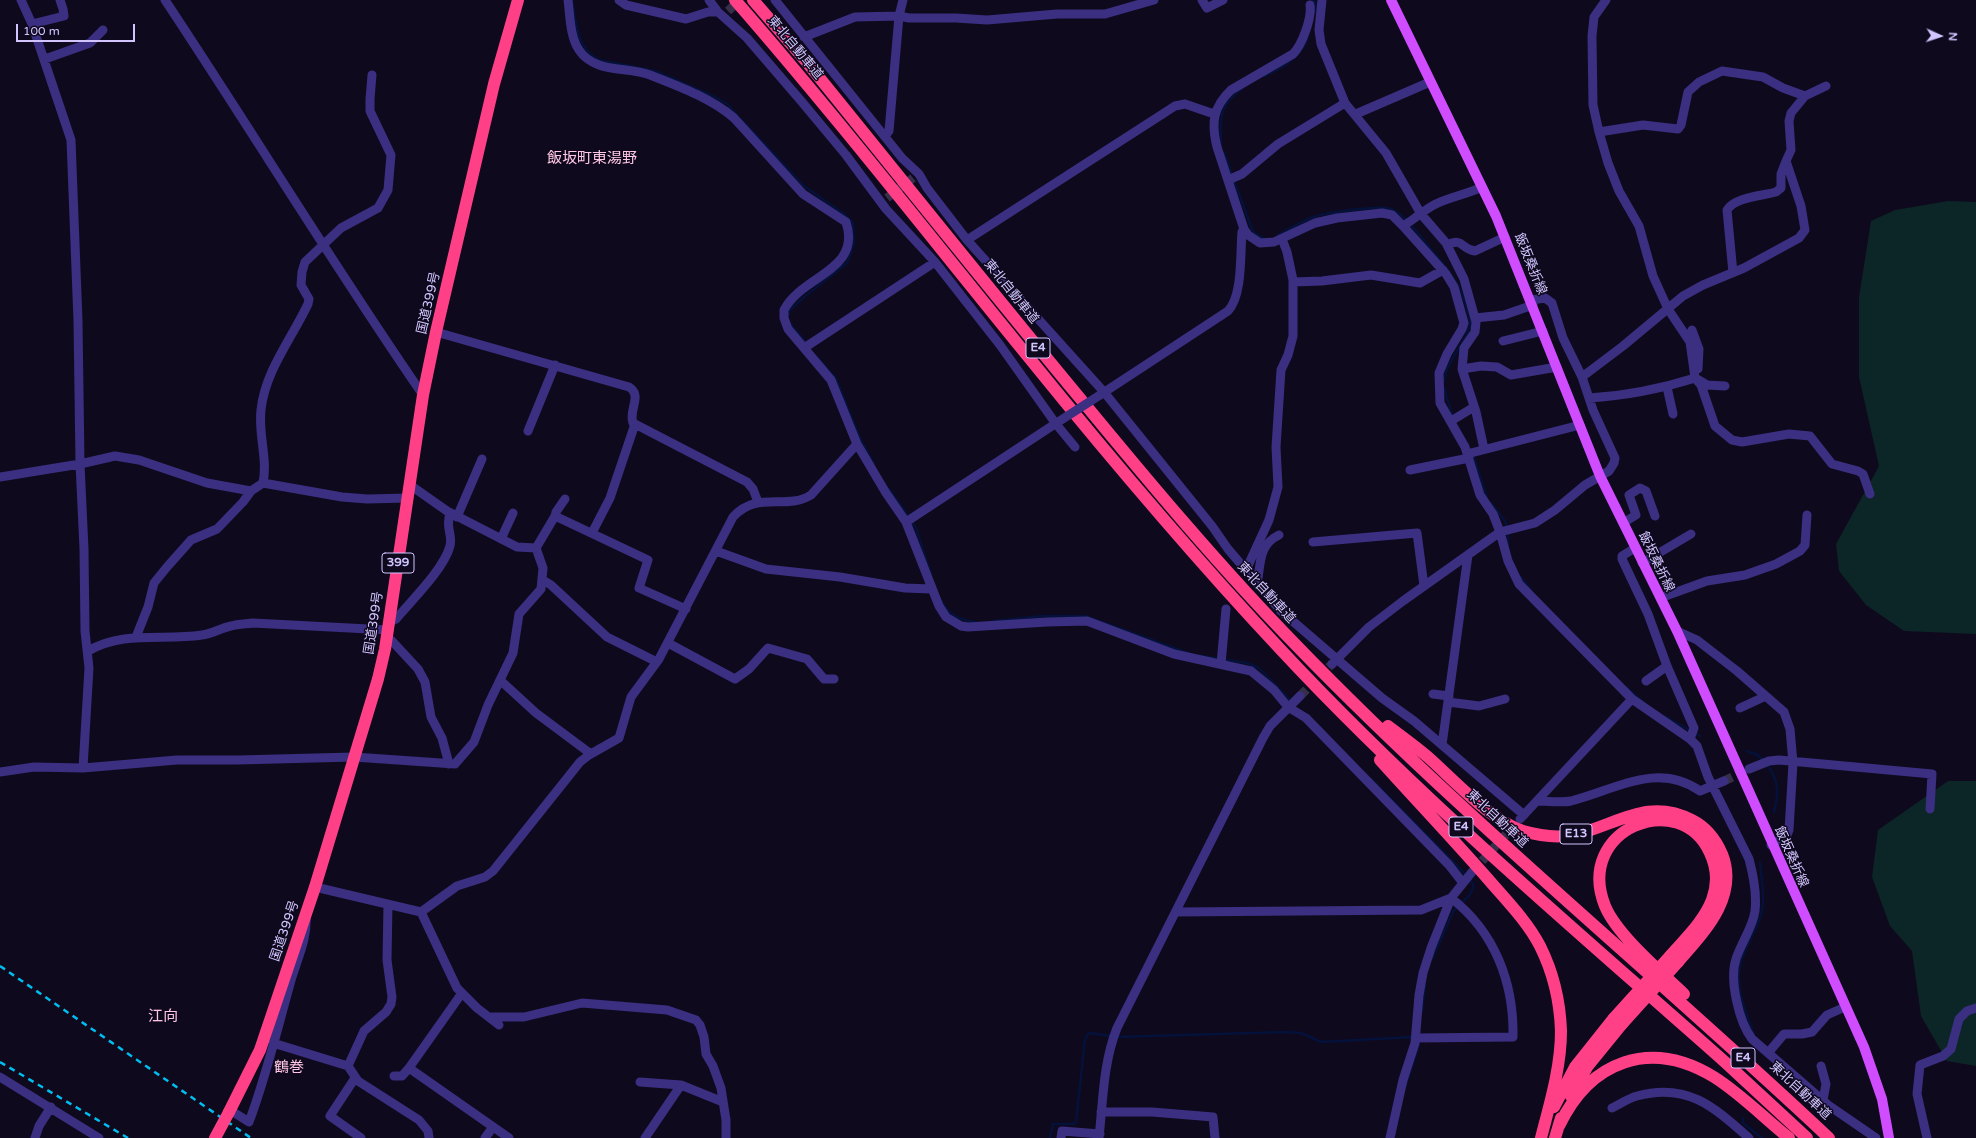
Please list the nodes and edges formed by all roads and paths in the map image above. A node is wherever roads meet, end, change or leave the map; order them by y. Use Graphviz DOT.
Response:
graph roads {
  1 [pos="21,0"];
  2 [pos="60,0"];
  3 [pos="165,0"];
  4 [pos="518,0"];
  5 [pos="568,0"];
  6 [pos="619,0"];
  7 [pos="709,0"];
  8 [pos="735,0"];
  9 [pos="753,0"];
  10 [pos="775,0"];
  11 [pos="903,0"];
  12 [pos="1154,0"];
  13 [pos="1202,0"];
  14 [pos="1223,0"];
  15 [pos="1391,0"];
  16 [pos="1606,0"];
  17 [pos="1315,2"];
  18 [pos="723,13"];
  19 [pos="899,16"];
  20 [pos="32,24"];
  21 [pos="103,30"];
  22 [pos="804,37"];
  23 [pos="45,59"];
  24 [pos="372,75"];
  25 [pos="1430,82"];
  26 [pos="1826,86"];
  27 [pos="1805,96"];
  28 [pos="1345,103"];
  29 [pos="1214,114"];
  30 [pos="1356,114"];
  31 [pos="1599,132"];
  32 [pos="885,136"];
  33 [pos="1786,161"];
  34 [pos="1232,179"];
  35 [pos="1482,187"];
  36 [pos="1421,214"];
  37 [pos="1407,224"];
  38 [pos="1244,229"];
  39 [pos="1505,237"];
  40 [pos="1282,239"];
  41 [pos="967,240"];
  42 [pos="324,243"];
  43 [pos="1447,245"];
  44 [pos="935,262"];
  45 [pos="1443,270"];
  46 [pos="1733,273"];
  47 [pos="1293,282"];
  48 [pos="1532,303"];
  49 [pos="1668,309"];
  50 [pos="1471,322"];
  51 [pos="1692,330"];
  52 [pos="1543,331"];
  53 [pos="436,332"];
  54 [pos="1503,341"];
  55 [pos="807,346"];
  56 [pos="555,365"];
  57 [pos="1557,367"];
  58 [pos="1462,370"];
  59 [pos="1582,377"];
  60 [pos="1695,378"];
  61 [pos="1725,386"];
  62 [pos="1667,387"];
  63 [pos="1102,393"];
  64 [pos="423,395"];
  65 [pos="1589,398"];
  66 [pos="1474,407"];
  67 [pos="1673,414"];
  68 [pos="1453,420"];
  69 [pos="1057,423"];
  70 [pos="635,424"];
  71 [pos="1580,425"];
  72 [pos="528,431"];
  73 [pos="857,444"];
  74 [pos="1075,447"];
  75 [pos="1473,453"];
  76 [pos="482,459"];
  77 [pos="80,464"];
  78 [pos="1410,470"];
  79 [pos="1600,476"];
  80 [pos="0,477"];
  81 [pos="263,483"];
  82 [pos="410,485"];
  83 [pos="251,491"];
  84 [pos="1870,494"];
  85 [pos="408,498"];
  86 [pos="565,499"];
  87 [pos="758,502"];
  88 [pos="513,513"];
  89 [pos="453,515"];
  90 [pos="1807,515"];
  91 [pos="555,516"];
  92 [pos="1655,516"];
  93 [pos="909,520"];
  94 [pos="1623,523"];
  95 [pos="1506,531"];
  96 [pos="592,533"];
  97 [pos="1691,534"];
  98 [pos="1279,535"];
  99 [pos="501,539"];
  100 [pos="1313,542"];
  101 [pos="536,548"];
  102 [pos="1635,548"];
  103 [pos="716,551"];
  104 [pos="1468,554"];
  105 [pos="1642,563"];
  106 [pos="1246,570"];
  107 [pos="543,580"];
  108 [pos="1258,584"];
  109 [pos="1424,586"];
  110 [pos="931,589"];
  111 [pos="1660,598"];
  112 [pos="686,609"];
  113 [pos="1226,609"];
  114 [pos="388,630"];
  115 [pos="1677,632"];
  116 [pos="136,637"];
  117 [pos="668,643"];
  118 [pos="88,651"];
  119 [pos="1286,655"];
  120 [pos="1221,660"];
  121 [pos="1335,661"];
  122 [pos="657,662"];
  123 [pos="1667,666"];
  124 [pos="834,679"];
  125 [pos="500,680"];
  126 [pos="1646,681"];
  127 [pos="1336,686"];
  128 [pos="1433,694"];
  129 [pos="1766,696"];
  130 [pos="1449,699"];
  131 [pos="1505,699"];
  132 [pos="1632,699"];
  133 [pos="1293,702"];
  134 [pos="1740,708"];
  135 [pos="1690,739"];
  136 [pos="1442,745"];
  137 [pos="591,754"];
  138 [pos="354,757"];
  139 [pos="1793,763"];
  140 [pos="449,764"];
  141 [pos="83,768"];
  142 [pos="1749,769"];
  143 [pos="0,772"];
  144 [pos="1724,781"];
  145 [pos="1713,786"];
  146 [pos="1537,800"];
  147 [pos="1930,809"];
  148 [pos="1771,845"];
  149 [pos="315,887"];
  150 [pos="1457,903"];
  151 [pos="388,904"];
  152 [pos="421,912"];
  153 [pos="1176,912"];
  154 [pos="306,913"];
  155 [pos="1674,959"];
  156 [pos="462,993"];
  157 [pos="1845,1007"];
  158 [pos="1976,1008"];
  159 [pos="489,1017"];
  160 [pos="1618,1021"];
  161 [pos="499,1025"];
  162 [pos="1418,1038"];
  163 [pos="274,1043"];
  164 [pos="1768,1053"];
  165 [pos="348,1066"];
  166 [pos="1820,1066"];
  167 [pos="409,1068"];
  168 [pos="394,1076"];
  169 [pos="0,1078"];
  170 [pos="355,1078"];
  171 [pos="640,1082"];
  172 [pos="681,1085"];
  173 [pos="1823,1100"];
  174 [pos="724,1102"];
  175 [pos="51,1107"];
  176 [pos="1612,1108"];
  177 [pos="230,1111"];
  178 [pos="1101,1112"];
  179 [pos="493,1127"];
  180 [pos="1557,1132"];
  181 [pos="1542,1134"];
  182 [pos="1099,1136"];
  183 [pos="35,1138"];
  184 [pos="99,1138"];
  185 [pos="215,1138"];
  186 [pos="361,1138"];
  187 [pos="429,1138"];
  188 [pos="485,1138"];
  189 [pos="509,1138"];
  190 [pos="645,1138"];
  191 [pos="726,1138"];
  192 [pos="1061,1138"];
  193 [pos="1215,1138"];
  194 [pos="1390,1138"];
  195 [pos="1749,1138"];
  196 [pos="1789,1138"];
  197 [pos="1807,1138"];
  198 [pos="1831,1138"];
  199 [pos="1876,1138"];
  200 [pos="1889,1138"];
  201 [pos="1927,1138"];
  1 -- 20 [label="street"];
  2 -- 20 [label="street"];
  3 -- 42 [label="street"];
  4 -- 53 [label="highway, 国道399号 / 399"];
  5 -- 55 [label="street"];
  6 -- 18 [label="street"];
  7 -- 18 [label="street"];
  8 -- 119 [label="highway, 東北自動車道 / E4"];
  9 -- 127 [label="highway, 東北自動車道 / E4"];
  10 -- 22 [label="street"];
  11 -- 19 [label="street"];
  12 -- 19 [label="street"];
  13 -- 14 [label="street"];
  15 -- 25 [label="main road, 飯坂桑折線"];
  16 -- 31 [label="street"];
  17 -- 28 [label="street"];
  17 -- 29 [label="street"];
  18 -- 44 [label="street"];
  19 -- 22 [label="street"];
  19 -- 32 [label="street"];
  20 -- 23 [label="street"];
  21 -- 23 [label="street"];
  22 -- 32 [label="street"];
  23 -- 77 [label="street"];
  24 -- 42 [label="street"];
  25 -- 30 [label="street"];
  25 -- 35 [label="main road, 飯坂桑折線"];
  26 -- 27 [label="street"];
  27 -- 31 [label="street"];
  27 -- 33 [label="street"];
  28 -- 30 [label="street"];
  28 -- 34 [label="street"];
  29 -- 34 [label="street"];
  29 -- 41 [label="street"];
  30 -- 36 [label="street"];
  31 -- 49 [label="street"];
  32 -- 41 [label="street"];
  33 -- 46 [label="street"];
  33 -- 46 [label="street"];
  34 -- 38 [label="street"];
  35 -- 36 [label="street"];
  35 -- 39 [label="main road, 飯坂桑折線"];
  36 -- 37 [label="street"];
  36 -- 43 [label="street"];
  37 -- 40 [label="street"];
  37 -- 45 [label="street"];
  38 -- 40 [label="street"];
  38 -- 63 [label="street"];
  39 -- 43 [label="street"];
  39 -- 48 [label="main road, 飯坂桑折線"];
  40 -- 47 [label="street"];
  41 -- 63 [label="street"];
  42 -- 64 [label="street"];
  42 -- 81 [label="street"];
  43 -- 50 [label="street"];
  44 -- 55 [label="street"];
  44 -- 69 [label="street"];
  45 -- 47 [label="street"];
  45 -- 50 [label="street"];
  46 -- 49 [label="street"];
  47 -- 106 [label="street"];
  48 -- 50 [label="street"];
  48 -- 52 [label="main road, 飯坂桑折線"];
  48 -- 59 [label="street"];
  49 -- 59 [label="street"];
  49 -- 60 [label="street"];
  50 -- 58 [label="street"];
  50 -- 68 [label="street"];
  51 -- 60 [label="street"];
  52 -- 54 [label="street"];
  52 -- 57 [label="main road, 飯坂桑折線"];
  53 -- 56 [label="street"];
  53 -- 64 [label="highway, 国道399号 / 399"];
  55 -- 73 [label="street"];
  56 -- 70 [label="street"];
  56 -- 72 [label="street"];
  57 -- 58 [label="street"];
  57 -- 71 [label="main road, 飯坂桑折線"];
  58 -- 66 [label="street"];
  59 -- 65 [label="street"];
  60 -- 61 [label="street"];
  60 -- 62 [label="street"];
  60 -- 84 [label="street"];
  62 -- 65 [label="street"];
  62 -- 67 [label="street"];
  63 -- 69 [label="street, bridge"];
  63 -- 106 [label="street"];
  64 -- 82 [label="highway, 国道399号 / 399"];
  65 -- 79 [label="street"];
  66 -- 68 [label="street"];
  66 -- 75 [label="street"];
  68 -- 75 [label="street"];
  69 -- 74 [label="street"];
  69 -- 93 [label="street"];
  70 -- 87 [label="street"];
  70 -- 96 [label="street"];
  71 -- 75 [label="street"];
  71 -- 79 [label="main road, 飯坂桑折線"];
  73 -- 87 [label="street"];
  73 -- 93 [label="street"];
  75 -- 78 [label="street"];
  75 -- 95 [label="street"];
  76 -- 89 [label="street"];
  77 -- 80 [label="street"];
  77 -- 83 [label="street"];
  77 -- 118 [label="street"];
  79 -- 94 [label="main road, 飯坂桑折線"];
  79 -- 95 [label="street"];
  81 -- 83 [label="street"];
  81 -- 85 [label="street"];
  82 -- 85 [label="highway, 国道399号 / 399"];
  82 -- 89 [label="street"];
  83 -- 116 [label="street"];
  85 -- 114 [label="highway, 国道399号 / 399"];
  86 -- 91 [label="street"];
  87 -- 103 [label="street"];
  88 -- 99 [label="street"];
  89 -- 99 [label="street"];
  89 -- 114 [label="street"];
  90 -- 111 [label="street"];
  91 -- 96 [label="street"];
  91 -- 101 [label="street"];
  92 -- 94 [label="street"];
  93 -- 110 [label="street"];
  94 -- 102 [label="main road, 飯坂桑折線"];
  95 -- 104 [label="street"];
  95 -- 132 [label="street"];
  96 -- 112 [label="street"];
  97 -- 105 [label="street"];
  98 -- 108 [label="street"];
  99 -- 101 [label="street"];
  100 -- 109 [label="street"];
  101 -- 107 [label="street"];
  102 -- 105 [label="main road, 飯坂桑折線"];
  102 -- 123 [label="street"];
  103 -- 110 [label="street"];
  103 -- 112 [label="street"];
  104 -- 109 [label="street"];
  104 -- 130 [label="street"];
  105 -- 111 [label="main road, 飯坂桑折線"];
  106 -- 108 [label="street"];
  107 -- 122 [label="street"];
  107 -- 125 [label="street"];
  108 -- 121 [label="street"];
  109 -- 121 [label="street"];
  110 -- 120 [label="street"];
  111 -- 115 [label="main road, 飯坂桑折線"];
  112 -- 117 [label="street"];
  113 -- 120 [label="street"];
  114 -- 116 [label="street"];
  114 -- 138 [label="highway, 国道399号 / 399"];
  114 -- 140 [label="street"];
  115 -- 129 [label="street"];
  115 -- 148 [label="main road, 飯坂桑折線"];
  116 -- 118 [label="street"];
  117 -- 122 [label="street"];
  117 -- 124 [label="street"];
  118 -- 141 [label="street"];
  119 -- 181 [label="highway"];
  119 -- 197 [label="highway, 東北自動車道 / E4"];
  120 -- 133 [label="street"];
  121 -- 136 [label="street"];
  122 -- 137 [label="street"];
  123 -- 126 [label="street"];
  123 -- 135 [label="street"];
  125 -- 137 [label="street"];
  125 -- 140 [label="street"];
  127 -- 155 [label="highway, E13"];
  127 -- 198 [label="highway, 東北自動車道 / E4"];
  128 -- 130 [label="street"];
  129 -- 134 [label="street"];
  129 -- 139 [label="street"];
  130 -- 131 [label="street"];
  130 -- 136 [label="street"];
  132 -- 135 [label="street"];
  132 -- 146 [label="street"];
  133 -- 150 [label="street"];
  133 -- 153 [label="street"];
  135 -- 145 [label="street"];
  136 -- 146 [label="street"];
  137 -- 152 [label="street"];
  138 -- 140 [label="street"];
  138 -- 141 [label="street"];
  138 -- 149 [label="highway, 国道399号 / 399"];
  139 -- 142 [label="street"];
  139 -- 147 [label="street"];
  139 -- 148 [label="street"];
  141 -- 143 [label="street"];
  144 -- 145 [label="street"];
  145 -- 146 [label="street"];
  145 -- 164 [label="street"];
  148 -- 157 [label="main road, 飯坂桑折線"];
  149 -- 151 [label="street"];
  149 -- 154 [label="highway, 国道399号 / 399"];
  150 -- 153 [label="street"];
  150 -- 162 [label="street"];
  150 -- 162 [label="street"];
  151 -- 152 [label="street"];
  151 -- 165 [label="street"];
  152 -- 156 [label="street"];
  153 -- 178 [label="street"];
  154 -- 163 [label="street"];
  154 -- 177 [label="highway, 国道399号 / 399"];
  155 -- 160 [label="highway, E13, bridge"];
  155 -- 198 [label="highway"];
  156 -- 159 [label="street"];
  156 -- 167 [label="street"];
  157 -- 164 [label="street"];
  157 -- 200 [label="main road, 飯坂桑折線"];
  158 -- 201 [label="street"];
  159 -- 161 [label="street"];
  159 -- 174 [label="street"];
  160 -- 180 [label="highway, E13"];
  160 -- 181 [label="highway"];
  162 -- 194 [label="street"];
  163 -- 165 [label="street"];
  163 -- 177 [label="street"];
  164 -- 173 [label="street"];
  165 -- 170 [label="street"];
  166 -- 173 [label="street"];
  167 -- 168 [label="street"];
  167 -- 179 [label="street"];
  169 -- 175 [label="street"];
  170 -- 186 [label="street"];
  170 -- 187 [label="street"];
  171 -- 172 [label="street"];
  172 -- 174 [label="street"];
  172 -- 190 [label="street"];
  173 -- 199 [label="street"];
  174 -- 191 [label="street"];
  175 -- 183 [label="street"];
  175 -- 184 [label="street"];
  176 -- 195 [label="street"];
  177 -- 185 [label="highway, 国道399号 / 399, bridge"];
  178 -- 182 [label="street"];
  178 -- 193 [label="street"];
  179 -- 188 [label="street"];
  179 -- 189 [label="street"];
  180 -- 196 [label="highway"];
  182 -- 192 [label="street"];
}
